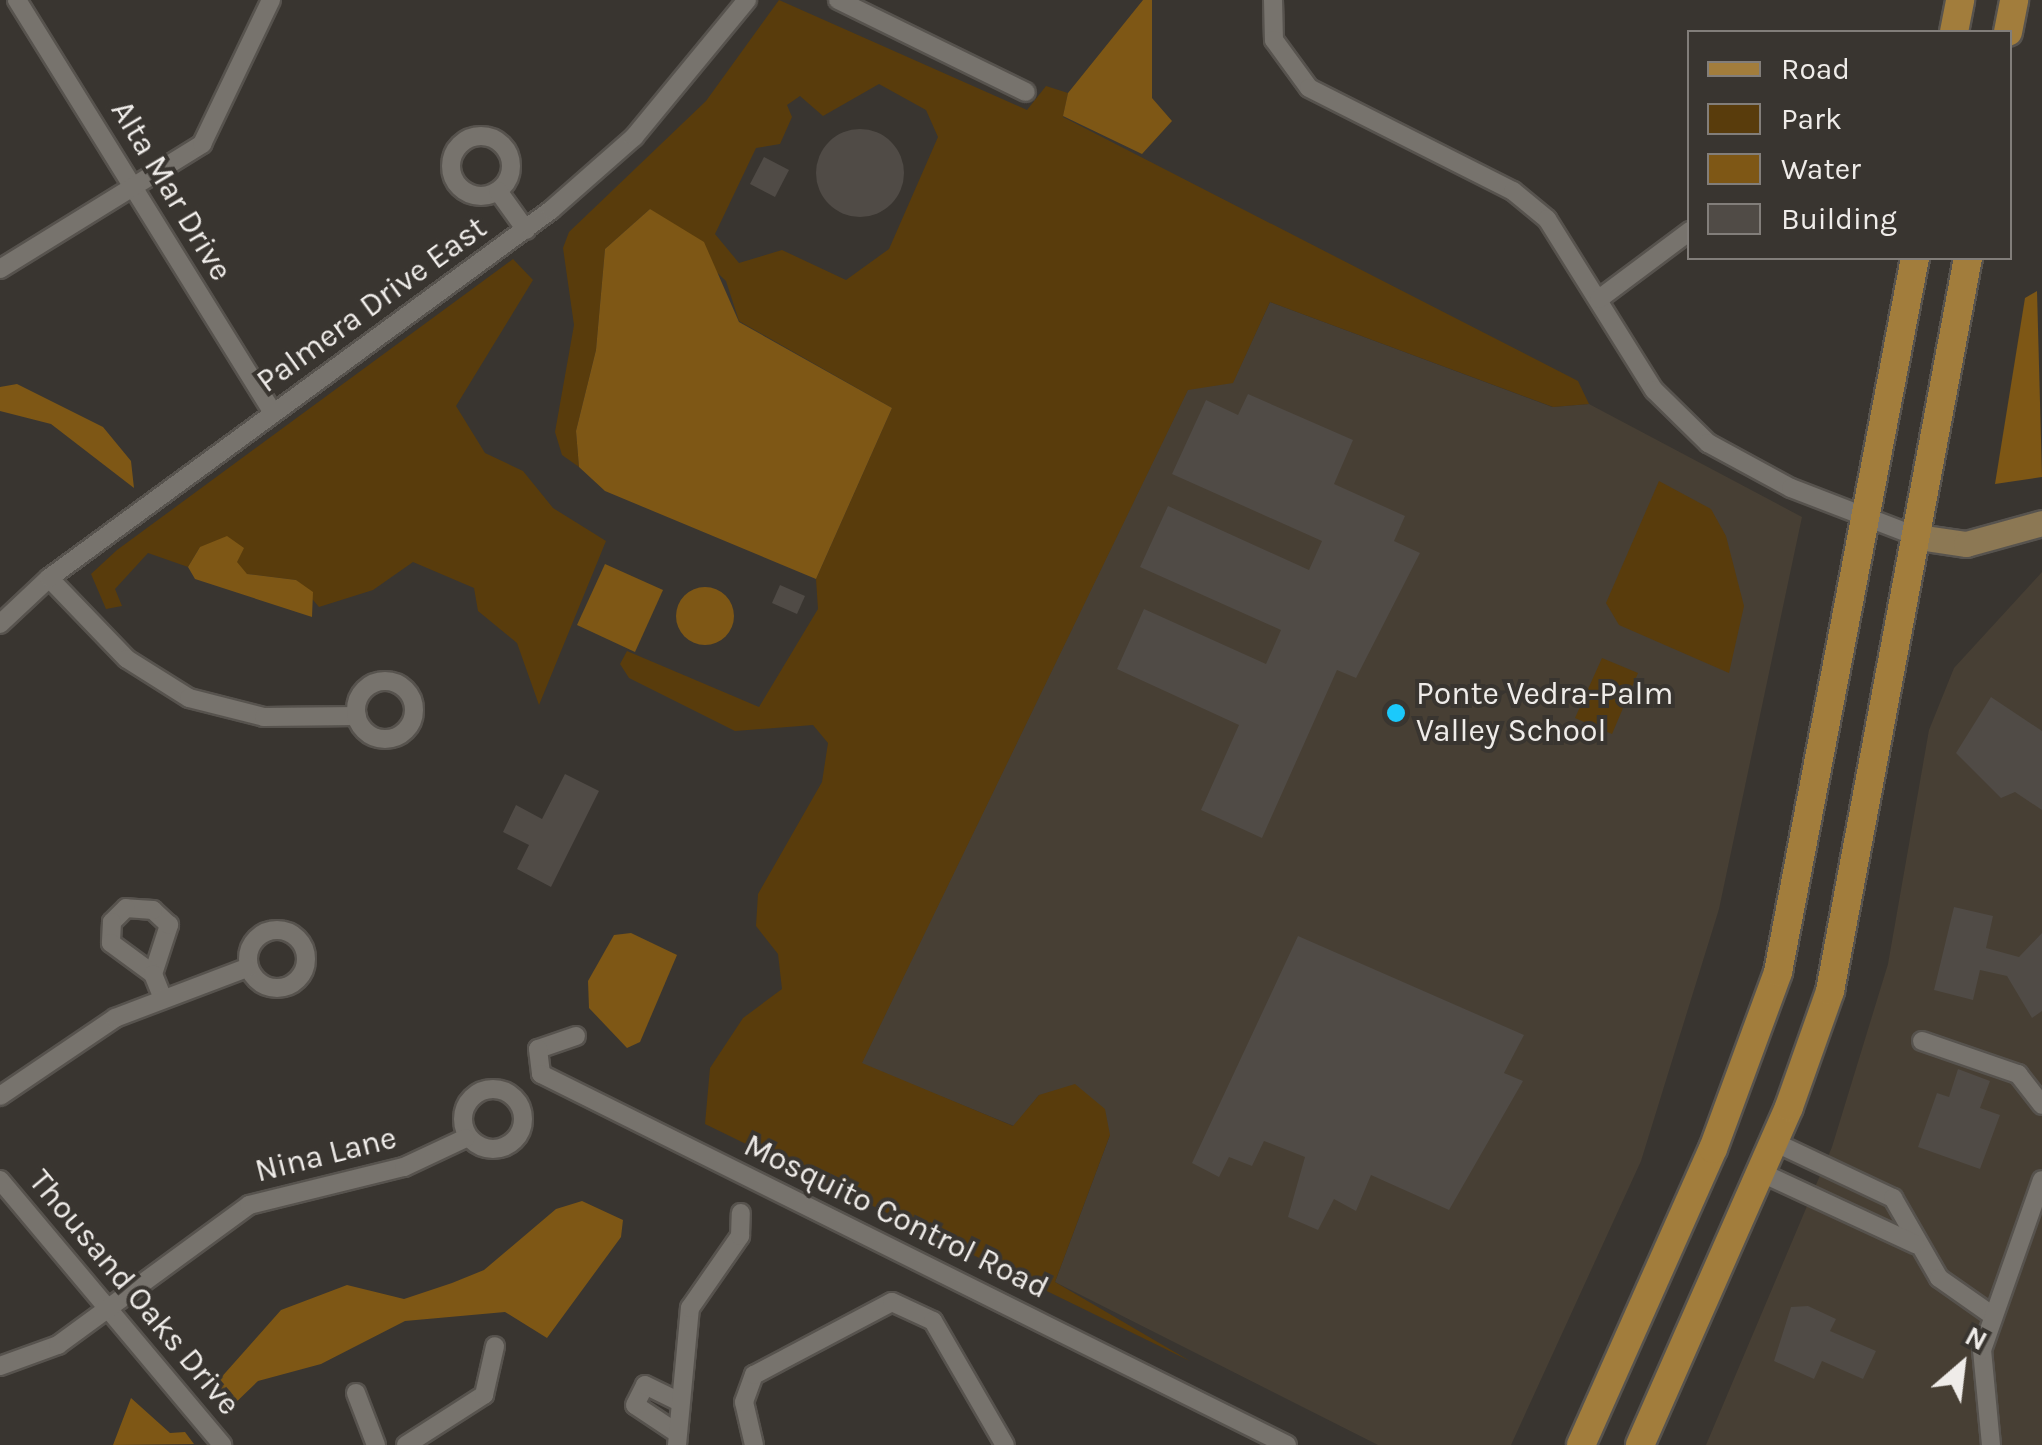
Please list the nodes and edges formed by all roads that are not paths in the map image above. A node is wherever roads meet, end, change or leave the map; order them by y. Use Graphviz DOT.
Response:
graph roads {
  1 [pos="17,0"];
  2 [pos="270,0"];
  3 [pos="748,0"];
  4 [pos="838,0"];
  5 [pos="1273,0"];
  6 [pos="1960,0"];
  7 [pos="2014,0"];
  8 [pos="1954,30"];
  9 [pos="2008,30"];
  10 [pos="1026,92"];
  11 [pos="498,191"];
  12 [pos="136,192"];
  13 [pos="526,230"];
  14 [pos="1687,233"];
  15 [pos="1914,260"];
  16 [pos="1968,260"];
  17 [pos="0,269"];
  18 [pos="1598,299"];
  19 [pos="273,414"];
  20 [pos="1868,518"];
  21 [pos="2042,523"];
  22 [pos="1918,537"];
  23 [pos="49,578"];
  24 [pos="0,623"];
  25 [pos="357,716"];
  26 [pos="249,967"];
  27 [pos="153,974"];
  28 [pos="162,996"];
  29 [pos="576,1036"];
  30 [pos="1922,1040"];
  31 [pos="0,1096"];
  32 [pos="2042,1105"];
  33 [pos="466,1138"];
  34 [pos="1774,1142"];
  35 [pos="1762,1173"];
  36 [pos="0,1180"];
  37 [pos="2042,1180"];
  38 [pos="742,1213"];
  39 [pos="1915,1244"];
  40 [pos="110,1310"];
  41 [pos="1993,1316"];
  42 [pos="494,1346"];
  43 [pos="0,1366"];
  44 [pos="356,1393"];
  45 [pos="680,1402"];
  46 [pos="677,1439"];
  47 [pos="222,1445"];
  48 [pos="376,1445"];
  49 [pos="406,1445"];
  50 [pos="754,1445"];
  51 [pos="1005,1445"];
  52 [pos="1287,1445"];
  53 [pos="1581,1445"];
  54 [pos="1640,1445"];
  55 [pos="1991,1445"];
  1 -- 12 [label="street, Alta Mar Drive"];
  2 -- 12 [label="street"];
  3 -- 13 [label="street, Palmera Drive East"];
  4 -- 10 [label="street"];
  5 -- 18 [label="street"];
  6 -- 8 [label="main road"];
  7 -- 9 [label="main road"];
  11 -- 13 [label="street"];
  12 -- 17 [label="street"];
  12 -- 19 [label="street, Alta Mar Drive"];
  13 -- 19 [label="street, Palmera Drive East"];
  14 -- 18 [label="street"];
  15 -- 20 [label="main road"];
  16 -- 22 [label="main road"];
  18 -- 20 [label="street"];
  19 -- 23 [label="street, Palmera Drive East"];
  20 -- 22 [label="street"];
  20 -- 53 [label="main road"];
  21 -- 22 [label="street"];
  22 -- 34 [label="main road"];
  23 -- 24 [label="street, Palmera Drive East"];
  23 -- 25 [label="street"];
  26 -- 28 [label="street"];
  27 -- 28 [label="street"];
  28 -- 31 [label="street"];
  29 -- 52 [label="street, Mosquito Control Road"];
  30 -- 32 [label="street"];
  33 -- 40 [label="street, Nina Lane"];
  34 -- 35 [label="main road"];
  34 -- 39 [label="street"];
  35 -- 39 [label="street"];
  35 -- 54 [label="main road"];
  36 -- 40 [label="street, Thousand Oaks Drive"];
  37 -- 41 [label="street"];
  38 -- 45 [label="street"];
  39 -- 41 [label="street"];
  40 -- 43 [label="street, Nina Lane"];
  40 -- 47 [label="street, Thousand Oaks Drive"];
  41 -- 55 [label="street"];
  42 -- 49 [label="street"];
  44 -- 48 [label="street"];
  45 -- 46 [label="street"];
  45 -- 46 [label="street"];
  50 -- 51 [label="street"];
}
